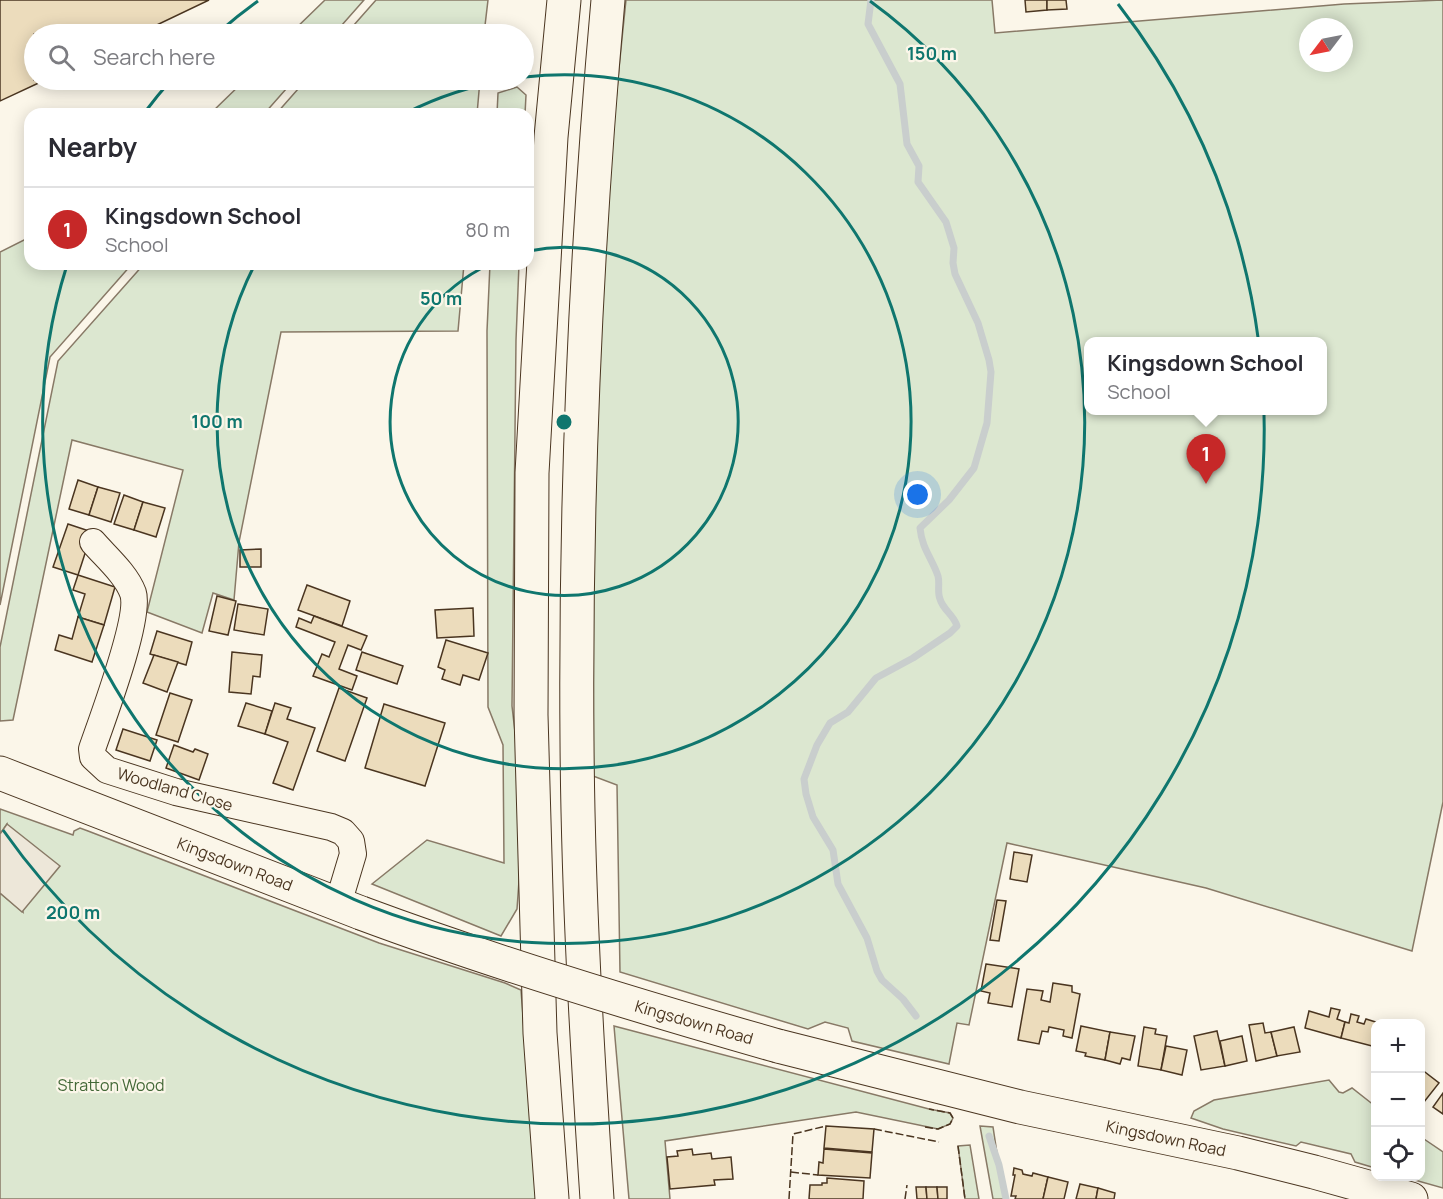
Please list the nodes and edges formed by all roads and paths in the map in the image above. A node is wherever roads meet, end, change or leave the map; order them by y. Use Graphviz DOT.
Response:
graph roads {
  1 [pos="564,0"];
  2 [pos="608,0"];
  3 [pos="93,542"];
  4 [pos="0,773"];
  5 [pos="349,909"];
  6 [pos="552,1199"];
  7 [pos="597,1199"];
  8 [pos="1411,1199"];
  1 -- 6 [label="main road"];
  2 -- 7 [label="main road"];
  3 -- 5 [label="street, Woodland Close"];
  4 -- 5 [label="main road, Kingsdown Road"];
  5 -- 8 [label="main road, Kingsdown Road, bridge"];
}
